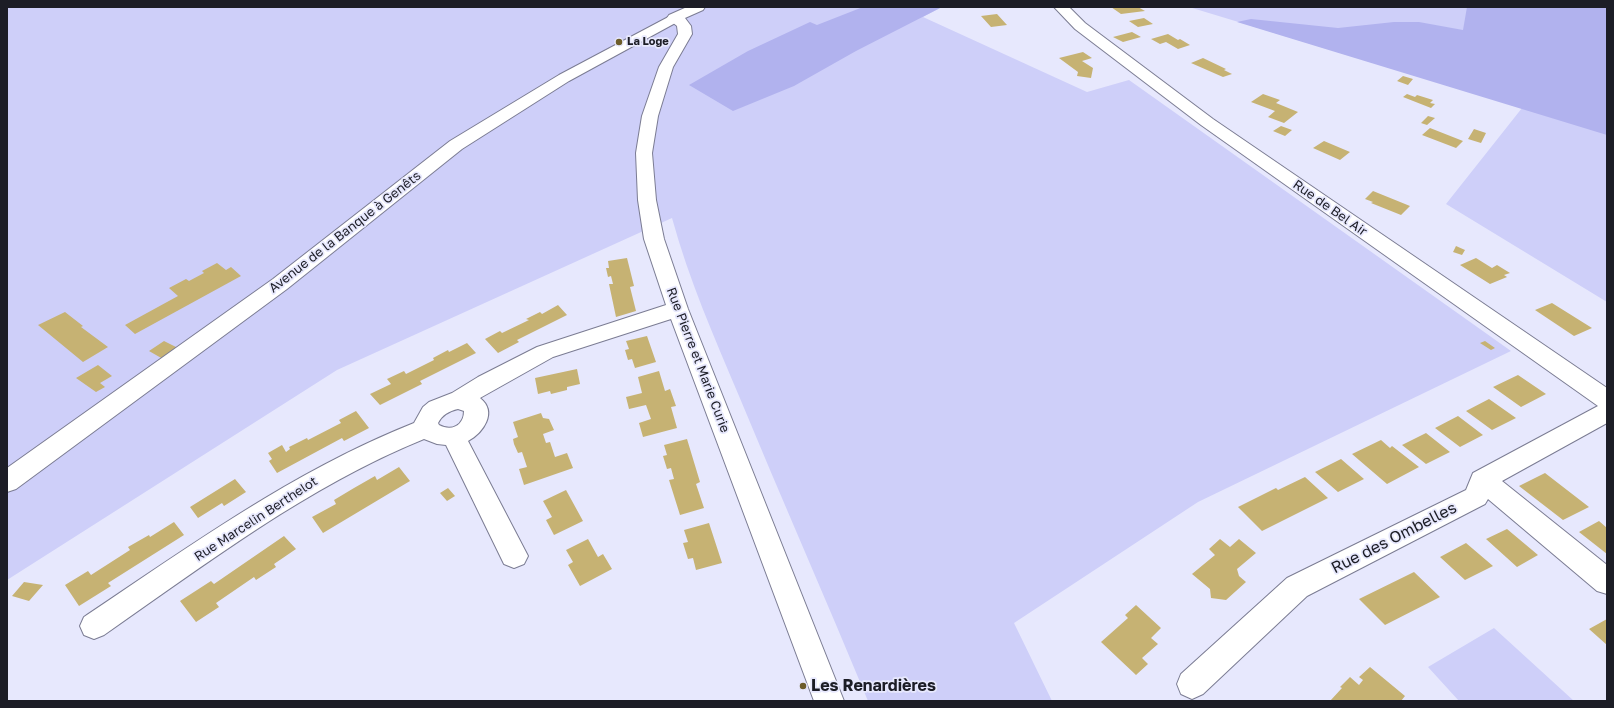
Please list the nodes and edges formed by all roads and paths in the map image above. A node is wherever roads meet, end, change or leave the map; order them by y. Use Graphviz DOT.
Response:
graph roads {
  1 [pos="698,7"];
  2 [pos="1061,7"];
  3 [pos="674,18"];
  4 [pos="678,309"];
  5 [pos="458,400"];
  6 [pos="1607,400"];
  7 [pos="1607,412"];
  8 [pos="427,428"];
  9 [pos="453,436"];
  10 [pos="1482,480"];
  11 [pos="7,482"];
  12 [pos="514,556"];
  13 [pos="1607,582"];
  14 [pos="94,626"];
  15 [pos="1192,684"];
  16 [pos="829,701"];
  1 -- 3 [label="street, Avenue de la Banque à Genêts"];
  2 -- 6 [label="street, Rue de Bel Air"];
  3 -- 4 [label="street, Rue Pierre et Marie Curie"];
  3 -- 11 [label="street, Avenue de la Banque à Genêts"];
  4 -- 5 [label="street"];
  4 -- 16 [label="street, Rue Pierre et Marie Curie"];
  5 -- 8 [label="street"];
  5 -- 9 [label="street"];
  7 -- 10 [label="street"];
  8 -- 9 [label="street"];
  8 -- 14 [label="street, Rue Marcelin Berthelot"];
  9 -- 12 [label="street"];
  10 -- 13 [label="street"];
  10 -- 15 [label="street, Rue des Ombelles"];
}
